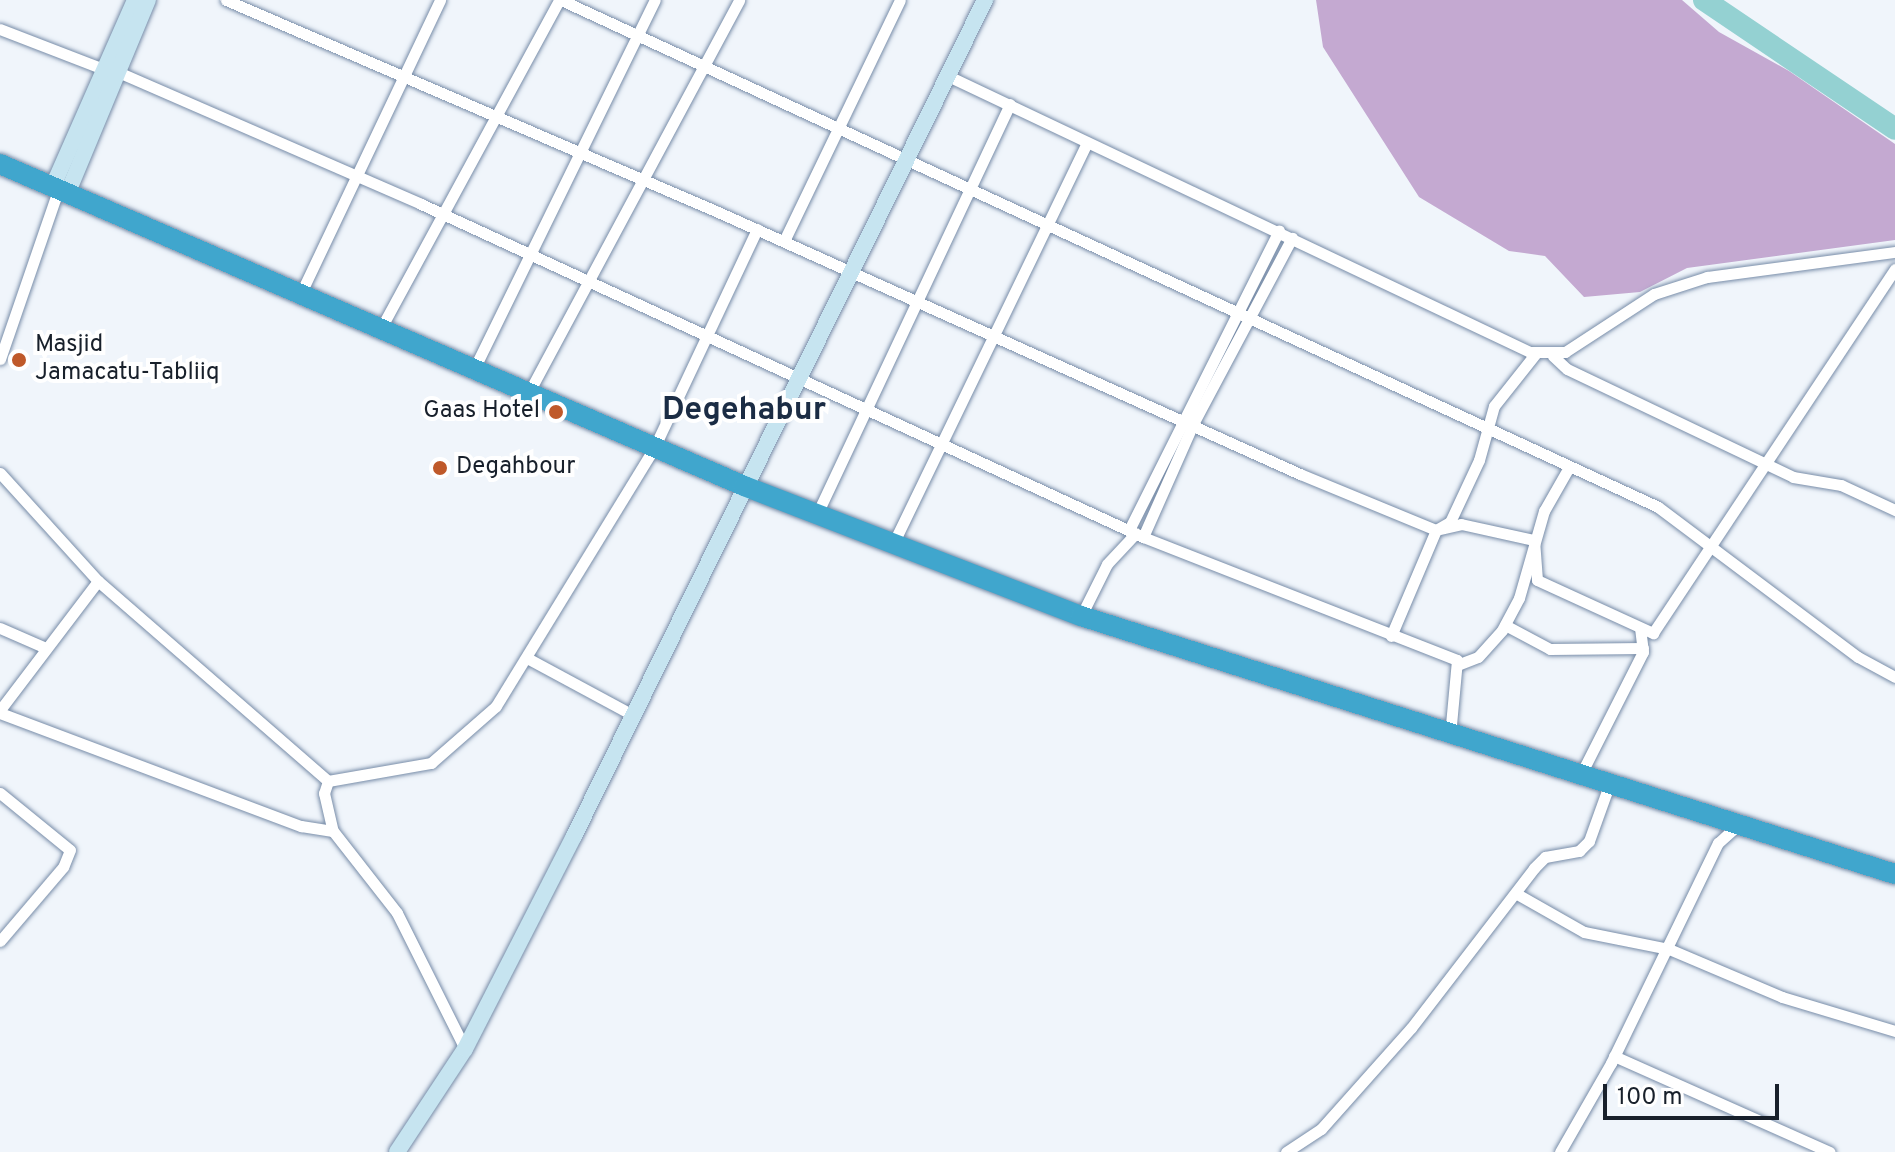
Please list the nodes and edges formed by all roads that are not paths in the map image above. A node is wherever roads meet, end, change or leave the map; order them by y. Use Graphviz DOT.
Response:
graph roads {
  1 [pos="135,0"];
  2 [pos="148,0"];
  3 [pos="226,0"];
  4 [pos="440,0"];
  5 [pos="560,0"];
  6 [pos="655,0"];
  7 [pos="739,0"];
  8 [pos="900,0"];
  9 [pos="985,0"];
  10 [pos="0,29"];
  11 [pos="638,36"];
  12 [pos="703,66"];
  13 [pos="112,71"];
  14 [pos="946,75"];
  15 [pos="403,76"];
  16 [pos="1010,104"];
  17 [pos="499,117"];
  18 [pos="838,128"];
  19 [pos="1087,142"];
  20 [pos="581,152"];
  21 [pos="905,160"];
  22 [pos="0,164"];
  23 [pos="355,175"];
  24 [pos="641,178"];
  25 [pos="60,189"];
  26 [pos="971,189"];
  27 [pos="447,215"];
  28 [pos="1048,224"];
  29 [pos="757,229"];
  30 [pos="1279,231"];
  31 [pos="1292,238"];
  32 [pos="784,241"];
  33 [pos="1895,252"];
  34 [pos="531,254"];
  35 [pos="1895,269"];
  36 [pos="850,271"];
  37 [pos="586,280"];
  38 [pos="300,295"];
  39 [pos="919,302"];
  40 [pos="1239,310"];
  41 [pos="1253,317"];
  42 [pos="380,330"];
  43 [pos="994,335"];
  44 [pos="707,336"];
  45 [pos="1536,353"];
  46 [pos="1553,356"];
  47 [pos="0,359"];
  48 [pos="1215,360"];
  49 [pos="1228,366"];
  50 [pos="473,371"];
  51 [pos="798,378"];
  52 [pos="528,394"];
  53 [pos="867,410"];
  54 [pos="1188,422"];
  55 [pos="1484,431"];
  56 [pos="941,444"];
  57 [pos="654,448"];
  58 [pos="1762,461"];
  59 [pos="1568,469"];
  60 [pos="0,473"];
  61 [pos="1157,475"];
  62 [pos="1170,481"];
  63 [pos="744,486"];
  64 [pos="1895,510"];
  65 [pos="817,514"];
  66 [pos="1436,530"];
  67 [pos="1136,533"];
  68 [pos="1534,540"];
  69 [pos="893,544"];
  70 [pos="1708,547"];
  71 [pos="98,581"];
  72 [pos="1081,616"];
  73 [pos="1505,625"];
  74 [pos="0,628"];
  75 [pos="1640,629"];
  76 [pos="1391,636"];
  77 [pos="46,648"];
  78 [pos="1643,648"];
  79 [pos="527,658"];
  80 [pos="1457,665"];
  81 [pos="1895,677"];
  82 [pos="0,712"];
  83 [pos="631,714"];
  84 [pos="1450,737"];
  85 [pos="1580,776"];
  86 [pos="328,781"];
  87 [pos="1609,785"];
  88 [pos="0,793"];
  89 [pos="1739,824"];
  90 [pos="333,831"];
  91 [pos="1895,874"];
  92 [pos="1517,894"];
  93 [pos="0,941"];
  94 [pos="1669,949"];
  95 [pos="1895,1031"];
  96 [pos="465,1049"];
  97 [pos="1614,1056"];
  98 [pos="397,1152"];
  99 [pos="1286,1152"];
  100 [pos="1560,1152"];
  101 [pos="1830,1152"];
  1 -- 13 [label="street"];
  2 -- 13 [label="street"];
  3 -- 15 [label="street"];
  4 -- 15 [label="street"];
  5 -- 11 [label="street"];
  5 -- 17 [label="street"];
  6 -- 11 [label="street"];
  7 -- 12 [label="street"];
  8 -- 18 [label="street"];
  9 -- 14 [label="street"];
  10 -- 13 [label="street"];
  11 -- 12 [label="street"];
  11 -- 20 [label="street"];
  12 -- 18 [label="street"];
  12 -- 24 [label="street"];
  13 -- 23 [label="street"];
  13 -- 25 [label="street"];
  14 -- 16 [label="street"];
  14 -- 21 [label="street"];
  15 -- 17 [label="street"];
  15 -- 23 [label="street"];
  16 -- 19 [label="street"];
  16 -- 26 [label="street"];
  17 -- 20 [label="street"];
  17 -- 27 [label="street"];
  18 -- 21 [label="street"];
  18 -- 32 [label="street"];
  19 -- 28 [label="street"];
  19 -- 30 [label="street"];
  20 -- 24 [label="street"];
  20 -- 34 [label="street"];
  21 -- 26 [label="street"];
  21 -- 36 [label="street"];
  22 -- 25 [label="highway"];
  23 -- 27 [label="street"];
  23 -- 38 [label="street"];
  24 -- 29 [label="street"];
  24 -- 37 [label="street"];
  25 -- 38 [label="highway"];
  25 -- 47 [label="street"];
  26 -- 28 [label="street"];
  26 -- 39 [label="street"];
  27 -- 34 [label="street"];
  27 -- 42 [label="street"];
  28 -- 40 [label="street"];
  28 -- 43 [label="street"];
  29 -- 32 [label="street"];
  29 -- 44 [label="street"];
  30 -- 31 [label="street"];
  30 -- 40 [label="street"];
  31 -- 41 [label="street"];
  31 -- 45 [label="street"];
  32 -- 36 [label="street"];
  33 -- 46 [label="street"];
  34 -- 37 [label="street"];
  34 -- 50 [label="street"];
  35 -- 58 [label="street"];
  36 -- 39 [label="street"];
  36 -- 51 [label="street"];
  37 -- 44 [label="street"];
  37 -- 52 [label="street"];
  38 -- 42 [label="highway"];
  39 -- 43 [label="street"];
  39 -- 53 [label="street"];
  40 -- 41 [label="street"];
  40 -- 48 [label="street"];
  41 -- 49 [label="street"];
  41 -- 55 [label="street"];
  42 -- 50 [label="highway"];
  43 -- 54 [label="street"];
  43 -- 56 [label="street"];
  44 -- 51 [label="street"];
  44 -- 57 [label="street"];
  45 -- 46 [label="street"];
  45 -- 55 [label="street"];
  46 -- 58 [label="street"];
  48 -- 49 [label="street"];
  48 -- 54 [label="street"];
  49 -- 54 [label="street"];
  50 -- 52 [label="highway"];
  51 -- 53 [label="street"];
  51 -- 63 [label="street"];
  52 -- 57 [label="highway"];
  53 -- 56 [label="street"];
  53 -- 65 [label="street"];
  54 -- 61 [label="street"];
  54 -- 62 [label="street"];
  54 -- 66 [label="street"];
  55 -- 59 [label="street"];
  55 -- 66 [label="street"];
  56 -- 67 [label="street"];
  56 -- 69 [label="street"];
  57 -- 63 [label="highway"];
  57 -- 79 [label="street"];
  58 -- 64 [label="street"];
  58 -- 70 [label="street"];
  59 -- 68 [label="street"];
  59 -- 70 [label="street"];
  60 -- 71 [label="street"];
  61 -- 62 [label="street"];
  61 -- 67 [label="street"];
  62 -- 67 [label="street"];
  63 -- 65 [label="highway"];
  63 -- 83 [label="street"];
  65 -- 69 [label="highway"];
  66 -- 68 [label="street"];
  66 -- 76 [label="street"];
  67 -- 72 [label="street"];
  67 -- 76 [label="street"];
  68 -- 73 [label="street"];
  68 -- 75 [label="street"];
  69 -- 72 [label="highway"];
  70 -- 75 [label="street"];
  70 -- 81 [label="street"];
  71 -- 77 [label="street"];
  71 -- 86 [label="street"];
  72 -- 84 [label="highway"];
  73 -- 78 [label="street"];
  73 -- 80 [label="street"];
  74 -- 77 [label="street"];
  75 -- 78 [label="street"];
  76 -- 80 [label="street"];
  77 -- 82 [label="street"];
  78 -- 85 [label="street"];
  79 -- 83 [label="street"];
  79 -- 86 [label="street"];
  80 -- 84 [label="street"];
  82 -- 90 [label="street"];
  83 -- 96 [label="street"];
  84 -- 85 [label="highway"];
  85 -- 87 [label="highway"];
  86 -- 90 [label="street"];
  87 -- 89 [label="highway"];
  87 -- 92 [label="street"];
  88 -- 93 [label="street"];
  89 -- 91 [label="highway"];
  89 -- 94 [label="street"];
  90 -- 96 [label="street"];
  92 -- 94 [label="street"];
  92 -- 99 [label="street"];
  94 -- 95 [label="street"];
  94 -- 97 [label="street"];
  96 -- 98 [label="street"];
  97 -- 100 [label="street"];
  97 -- 101 [label="street"];
}
